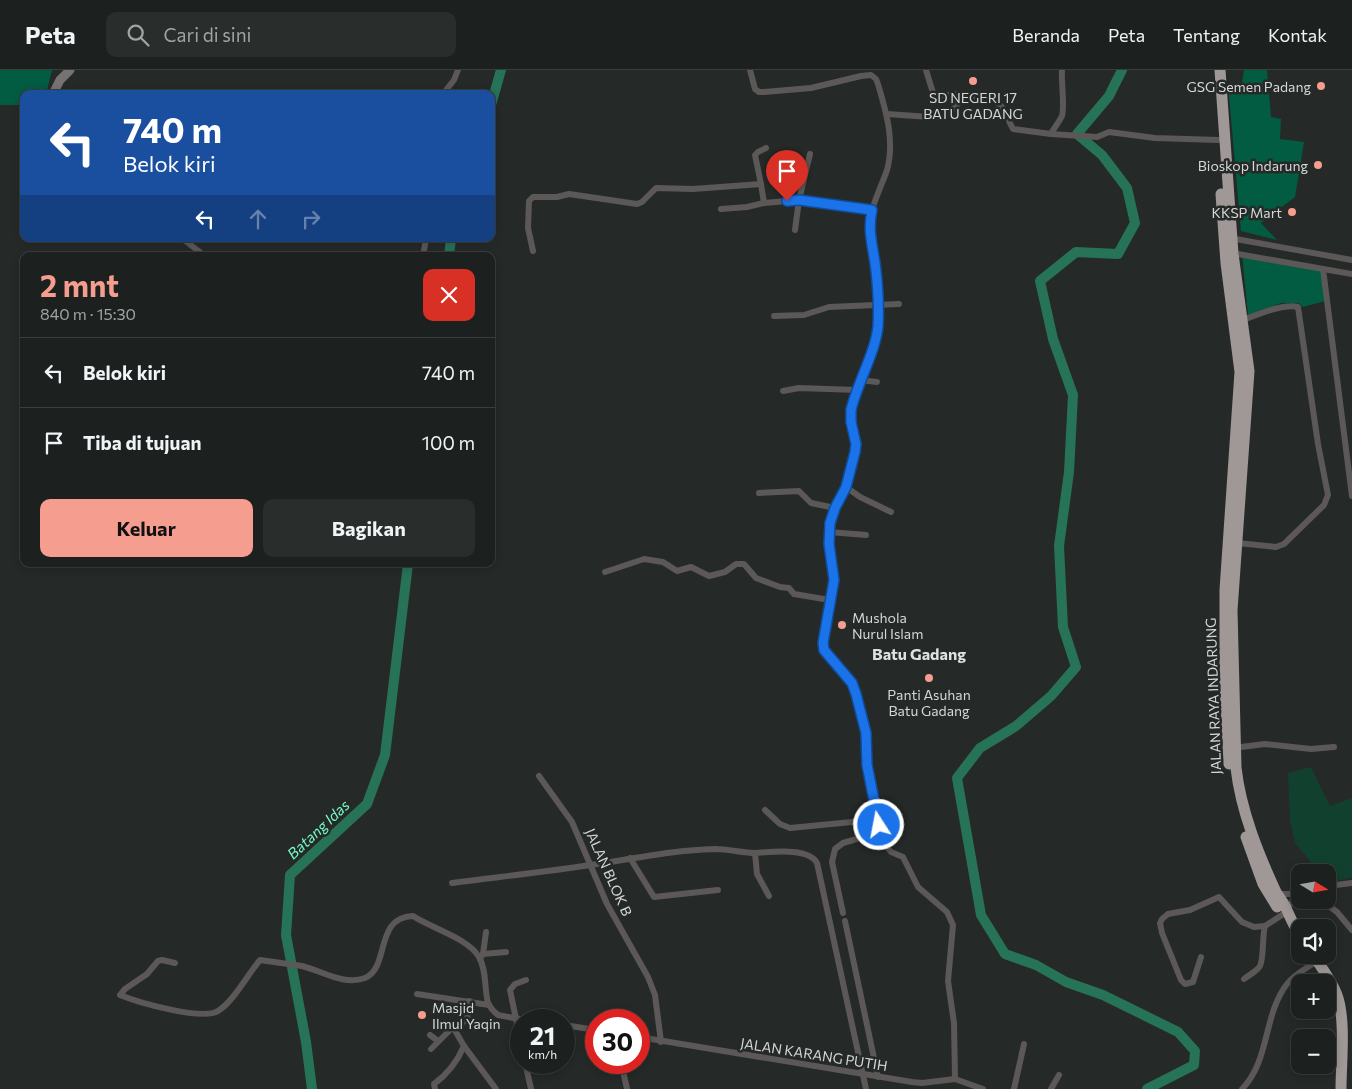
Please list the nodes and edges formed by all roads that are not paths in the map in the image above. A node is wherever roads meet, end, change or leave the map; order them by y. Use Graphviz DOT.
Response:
graph roads {
  1 [pos="70,70"];
  2 [pos="458,70"];
  3 [pos="750,70"];
  4 [pos="926,70"];
  5 [pos="1062,70"];
  6 [pos="1214,70"];
  7 [pos="1220,70"];
  8 [pos="55,90"];
  9 [pos="446,90"];
  10 [pos="971,98"];
  11 [pos="887,114"];
  12 [pos="1051,134"];
  13 [pos="1218,140"];
  14 [pos="766,148"];
  15 [pos="810,154"];
  16 [pos="761,184"];
  17 [pos="799,200"];
  18 [pos="764,204"];
  19 [pos="721,208"];
  20 [pos="872,210"];
  21 [pos="795,230"];
  22 [pos="188,242"];
  23 [pos="1228,245"];
  24 [pos="533,251"];
  25 [pos="200,252"];
  26 [pos="1352,260"];
  27 [pos="1323,269"];
  28 [pos="1352,274"];
  29 [pos="899,304"];
  30 [pos="878,305"];
  31 [pos="774,316"];
  32 [pos="1247,319"];
  33 [pos="860,380"];
  34 [pos="877,382"];
  35 [pos="857,390"];
  36 [pos="783,391"];
  37 [pos="1238,448"];
  38 [pos="846,487"];
  39 [pos="759,493"];
  40 [pos="1352,496"];
  41 [pos="835,508"];
  42 [pos="891,512"];
  43 [pos="829,532"];
  44 [pos="866,535"];
  45 [pos="1237,543"];
  46 [pos="605,572"];
  47 [pos="830,600"];
  48 [pos="1334,747"];
  49 [pos="1231,748"];
  50 [pos="539,776"];
  51 [pos="765,810"];
  52 [pos="877,816"];
  53 [pos="880,832"];
  54 [pos="754,853"];
  55 [pos="630,858"];
  56 [pos="591,865"];
  57 [pos="452,883"];
  58 [pos="1350,884"];
  59 [pos="1336,885"];
  60 [pos="718,890"];
  61 [pos="1273,894"];
  62 [pos="1291,894"];
  63 [pos="769,896"];
  64 [pos="1291,904"];
  65 [pos="1333,909"];
  66 [pos="1284,912"];
  67 [pos="843,913"];
  68 [pos="845,921"];
  69 [pos="1291,923"];
  70 [pos="1265,926"];
  71 [pos="1352,930"];
  72 [pos="486,932"];
  73 [pos="506,952"];
  74 [pos="481,956"];
  75 [pos="1201,957"];
  76 [pos="175,963"];
  77 [pos="1308,964"];
  78 [pos="1319,964"];
  79 [pos="1244,979"];
  80 [pos="526,980"];
  81 [pos="417,994"];
  82 [pos="469,1001"];
  83 [pos="489,1005"];
  84 [pos="514,1009"];
  85 [pos="510,1018"];
  86 [pos="452,1027"];
  87 [pos="430,1035"];
  88 [pos="650,1040"];
  89 [pos="438,1041"];
  90 [pos="661,1042"];
  91 [pos="1024,1044"];
  92 [pos="464,1046"];
  93 [pos="431,1050"];
  94 [pos="528,1074"];
  95 [pos="624,1074"];
  96 [pos="1059,1075"];
  97 [pos="863,1076"];
  98 [pos="878,1077"];
  99 [pos="955,1078"];
  100 [pos="435,1089"];
  101 [pos="496,1089"];
  102 [pos="531,1089"];
  103 [pos="627,1089"];
  104 [pos="866,1089"];
  105 [pos="983,1089"];
  106 [pos="1014,1089"];
  107 [pos="1051,1089"];
  108 [pos="1242,1089"];
  109 [pos="1341,1089"];
  1 -- 8 [label="street"];
  2 -- 9 [label="street"];
  3 -- 11 [label="street"];
  4 -- 10 [label="street"];
  5 -- 12 [label="street"];
  6 -- 13 [label="highway, JALAN RAYA INDARUNG"];
  7 -- 23 [label="highway, JALAN RAYA INDARUNG"];
  10 -- 11 [label="street"];
  10 -- 12 [label="street"];
  11 -- 20 [label="street"];
  12 -- 13 [label="street"];
  13 -- 23 [label="highway, JALAN RAYA INDARUNG"];
  14 -- 16 [label="street"];
  15 -- 17 [label="street"];
  16 -- 18 [label="street"];
  16 -- 24 [label="street"];
  17 -- 18 [label="street"];
  17 -- 20 [label="street"];
  17 -- 21 [label="street"];
  18 -- 19 [label="street"];
  20 -- 30 [label="street"];
  22 -- 25 [label="street"];
  23 -- 26 [label="street"];
  23 -- 27 [label="street"];
  23 -- 32 [label="highway, JALAN RAYA INDARUNG"];
  23 -- 37 [label="highway, JALAN RAYA INDARUNG"];
  27 -- 28 [label="street"];
  27 -- 40 [label="street"];
  29 -- 30 [label="street"];
  30 -- 31 [label="street"];
  30 -- 33 [label="street"];
  32 -- 37 [label="highway, JALAN RAYA INDARUNG"];
  32 -- 45 [label="street"];
  33 -- 34 [label="street"];
  33 -- 35 [label="street"];
  35 -- 36 [label="street"];
  35 -- 38 [label="street"];
  37 -- 45 [label="highway, JALAN RAYA INDARUNG"];
  37 -- 49 [label="highway, JALAN RAYA INDARUNG"];
  38 -- 41 [label="street"];
  38 -- 42 [label="street"];
  39 -- 41 [label="street"];
  41 -- 43 [label="street"];
  43 -- 44 [label="street"];
  43 -- 47 [label="street"];
  45 -- 49 [label="highway, JALAN RAYA INDARUNG"];
  46 -- 47 [label="street"];
  47 -- 52 [label="street"];
  48 -- 49 [label="street"];
  49 -- 61 [label="highway, JALAN RAYA INDARUNG"];
  50 -- 56 [label="street, JALAN BLOK B"];
  51 -- 52 [label="street"];
  52 -- 53 [label="street"];
  53 -- 67 [label="street"];
  53 -- 99 [label="street"];
  54 -- 55 [label="street"];
  54 -- 63 [label="street"];
  54 -- 97 [label="street"];
  55 -- 56 [label="street"];
  55 -- 60 [label="street"];
  56 -- 57 [label="street"];
  56 -- 90 [label="street, JALAN BLOK B"];
  58 -- 59 [label="street"];
  61 -- 62 [label="street"];
  61 -- 66 [label="highway, JALAN RAYA INDARUNG"];
  64 -- 66 [label="street"];
  65 -- 71 [label="street"];
  66 -- 69 [label="highway, JALAN RAYA INDARUNG"];
  66 -- 70 [label="street"];
  68 -- 98 [label="street"];
  70 -- 75 [label="street"];
  70 -- 79 [label="street"];
  72 -- 74 [label="street"];
  73 -- 74 [label="street"];
  74 -- 76 [label="street"];
  74 -- 83 [label="street"];
  77 -- 108 [label="street"];
  78 -- 109 [label="highway"];
  80 -- 84 [label="street"];
  81 -- 82 [label="street"];
  82 -- 83 [label="street"];
  82 -- 86 [label="street"];
  83 -- 85 [label="street"];
  86 -- 89 [label="street"];
  86 -- 92 [label="street"];
  87 -- 89 [label="street"];
  88 -- 90 [label="street, JALAN KARANG PUTIH"];
  89 -- 93 [label="street"];
  90 -- 97 [label="street, JALAN KARANG PUTIH"];
  91 -- 106 [label="street"];
  92 -- 100 [label="street"];
  92 -- 101 [label="street"];
  94 -- 102 [label="street"];
  95 -- 103 [label="street"];
  96 -- 107 [label="street"];
  97 -- 98 [label="street, JALAN KARANG PUTIH"];
  97 -- 104 [label="street"];
  98 -- 99 [label="street, JALAN KARANG PUTIH"];
  99 -- 105 [label="street"];
}
